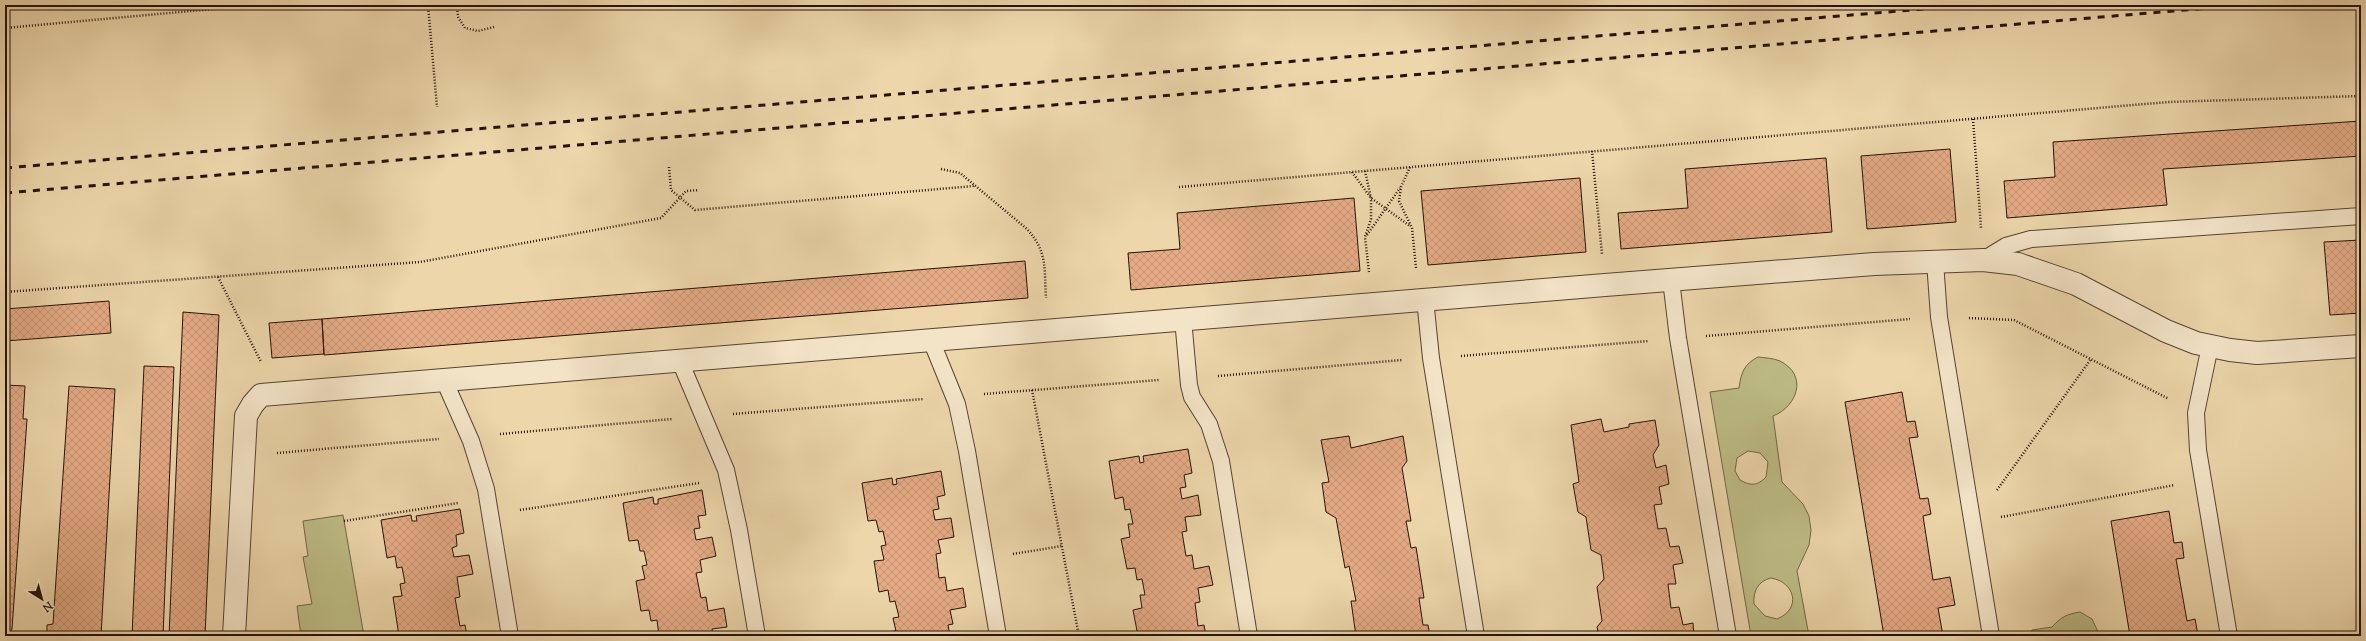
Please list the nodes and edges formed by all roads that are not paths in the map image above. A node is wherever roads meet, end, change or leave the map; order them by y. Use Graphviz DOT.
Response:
graph roads {
  1 [pos="2361,216"];
  2 [pos="1983,260"];
  3 [pos="1935,262"];
  4 [pos="1671,280"];
  5 [pos="1422,300"];
  6 [pos="1183,319"];
  7 [pos="931,340"];
  8 [pos="2210,346"];
  9 [pos="2361,346"];
  10 [pos="680,361"];
  11 [pos="444,380"];
  12 [pos="234,636"];
  13 [pos="510,636"];
  14 [pos="757,636"];
  15 [pos="998,636"];
  16 [pos="1248,636"];
  17 [pos="1476,636"];
  18 [pos="1728,636"];
  19 [pos="1991,636"];
  20 [pos="2229,636"];
  1 -- 2 [label="lane"];
  2 -- 3 [label="street"];
  2 -- 8 [label="street"];
  3 -- 4 [label="street"];
  3 -- 19 [label="lane"];
  4 -- 5 [label="street"];
  4 -- 18 [label="lane"];
  5 -- 6 [label="street"];
  5 -- 17 [label="lane"];
  6 -- 7 [label="street"];
  6 -- 16 [label="lane"];
  7 -- 10 [label="street"];
  7 -- 15 [label="lane"];
  8 -- 9 [label="street"];
  8 -- 20 [label="lane"];
  10 -- 11 [label="street"];
  10 -- 14 [label="lane"];
  11 -- 12 [label="street"];
  11 -- 13 [label="lane"];
}
